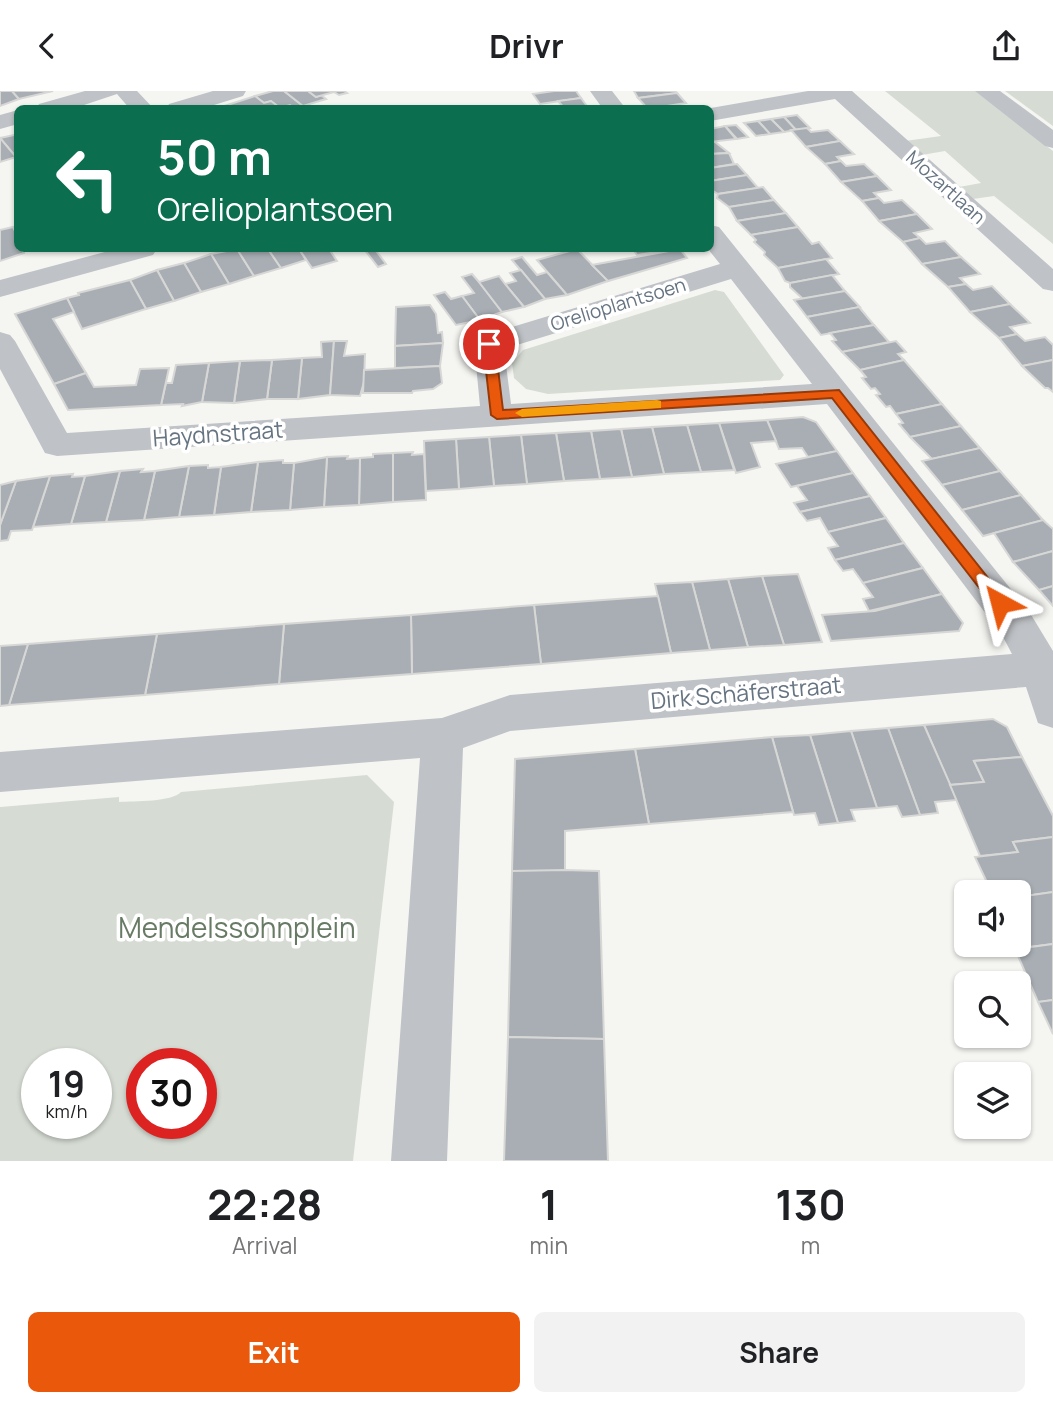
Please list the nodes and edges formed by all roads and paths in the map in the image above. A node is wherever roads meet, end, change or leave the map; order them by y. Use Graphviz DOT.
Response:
graph roads {
  1 [pos="108,91"];
  2 [pos="125,91"];
  3 [pos="235,91"];
  4 [pos="601,91"];
  5 [pos="986,91"];
  6 [pos="839,92"];
  7 [pos="61,105"];
  8 [pos="139,105"];
  9 [pos="190,105"];
  10 [pos="612,105"];
  11 [pos="714,113"];
  12 [pos="1053,141"];
  13 [pos="714,238"];
  14 [pos="133,252"];
  15 [pos="737,268"];
  16 [pos="1053,283"];
  17 [pos="0,289"];
  18 [pos="0,341"];
  19 [pos="835,393"];
  20 [pos="497,415"];
  21 [pos="1047,669"];
  22 [pos="1053,710"];
  23 [pos="442,737"];
  24 [pos="0,772"];
  25 [pos="419,1161"];
  1 -- 7 [label="street"];
  2 -- 8 [label="street"];
  3 -- 9 [label="street"];
  4 -- 10 [label="street"];
  5 -- 12 [label="street"];
  6 -- 11 [label="street"];
  6 -- 16 [label="street, Mozartlaan"];
  13 -- 15 [label="street"];
  14 -- 17 [label="street"];
  15 -- 19 [label="street"];
  15 -- 20 [label="street, Orelioplantsoen"];
  18 -- 20 [label="street, Haydnstraat"];
  19 -- 20 [label="street"];
  19 -- 21 [label="street"];
  21 -- 22 [label="street"];
  21 -- 23 [label="street, Dirk Schäferstraat"];
  23 -- 24 [label="street"];
  23 -- 25 [label="street"];
}
